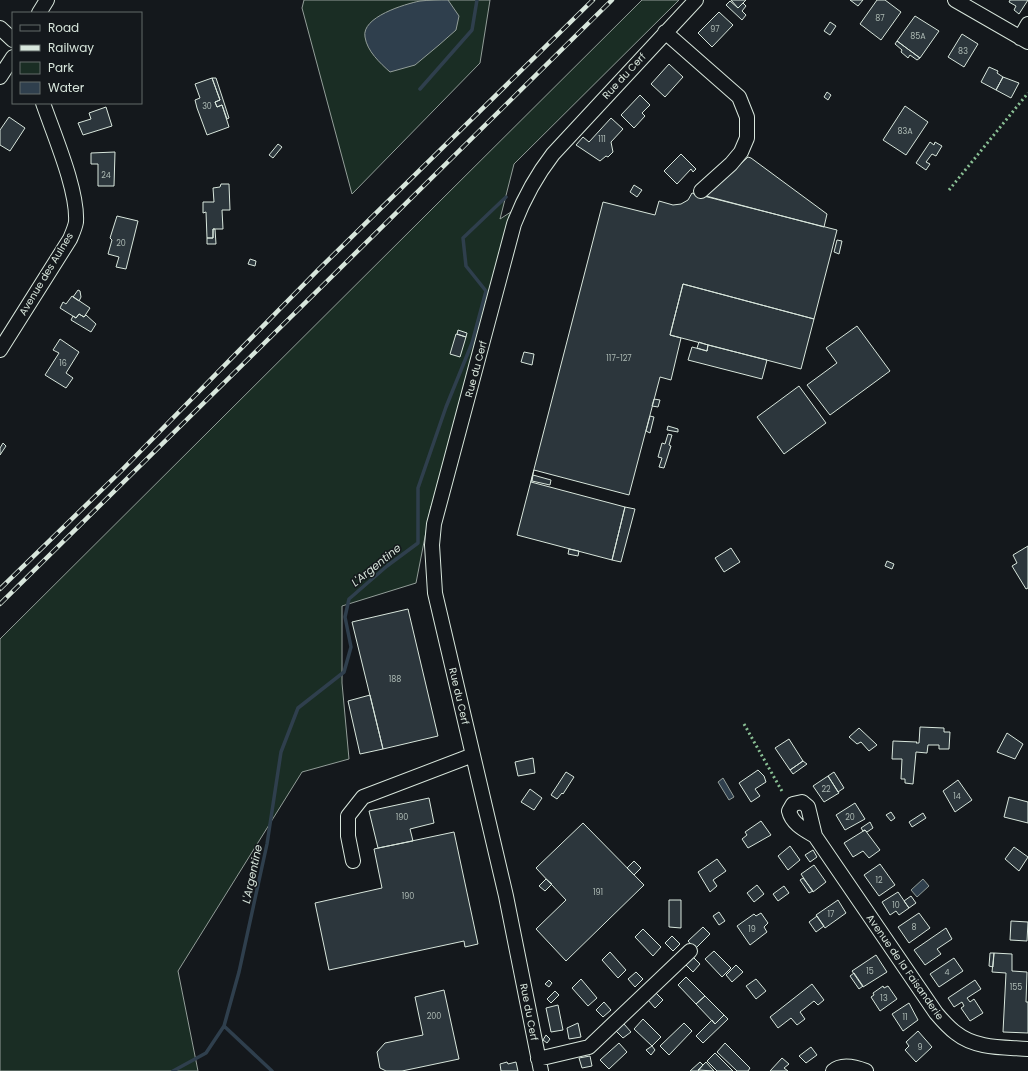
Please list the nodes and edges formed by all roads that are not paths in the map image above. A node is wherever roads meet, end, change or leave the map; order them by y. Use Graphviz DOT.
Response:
graph roads {
  1 [pos="47,0"];
  2 [pos="696,0"];
  3 [pos="955,0"];
  4 [pos="40,12"];
  5 [pos="1028,24"];
  6 [pos="0,28"];
  7 [pos="665,32"];
  8 [pos="12,39"];
  9 [pos="1024,40"];
  10 [pos="12,59"];
  11 [pos="0,77"];
  12 [pos="43,104"];
  13 [pos="701,191"];
  14 [pos="0,350"];
  15 [pos="473,754"];
  16 [pos="815,836"];
  17 [pos="353,862"];
  18 [pos="690,951"];
  19 [pos="1028,1049"];
  20 [pos="540,1065"];
  21 [pos="833,1071"];
  22 [pos="866,1071"];
  1 -- 4 [label="street"];
  2 -- 7 [label="street, Rue du Cerf"];
  3 -- 9 [label="street"];
  5 -- 9 [label="street"];
  6 -- 8 [label="street"];
  7 -- 13 [label="street"];
  7 -- 15 [label="street, Rue du Cerf"];
  10 -- 11 [label="street"];
  12 -- 14 [label="street, Avenue des Aulnes"];
  15 -- 17 [label="street"];
  15 -- 20 [label="street, Rue du Cerf"];
  16 -- 19 [label="street, Avenue de la Faisanderie"];
  18 -- 20 [label="street, Rue du Cerf"];
  21 -- 22 [label="street"];
}
